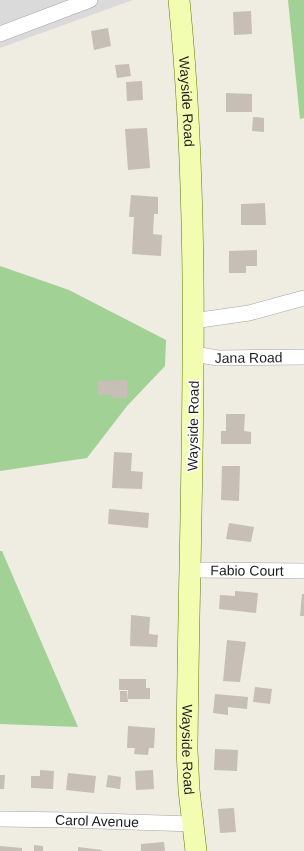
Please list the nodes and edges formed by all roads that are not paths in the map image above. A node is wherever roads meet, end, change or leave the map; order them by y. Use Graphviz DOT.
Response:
graph roads {
  1 [pos="90,0"];
  2 [pos="180,0"];
  3 [pos="0,34"];
  4 [pos="304,298"];
  5 [pos="193,321"];
  6 [pos="194,354"];
  7 [pos="304,357"];
  8 [pos="190,570"];
  9 [pos="304,571"];
  10 [pos="0,819"];
  11 [pos="194,824"];
  12 [pos="196,851"];
  1 -- 3 [label="street"];
  2 -- 5 [label="street, Wayside Road"];
  4 -- 5 [label="street"];
  5 -- 6 [label="street, Wayside Road"];
  6 -- 7 [label="street, Jana Road"];
  6 -- 8 [label="street, Wayside Road"];
  8 -- 9 [label="street, Fabio Court"];
  8 -- 11 [label="street, Wayside Road"];
  10 -- 11 [label="street, Carol Avenue"];
  11 -- 12 [label="street, Wayside Road"];
}
